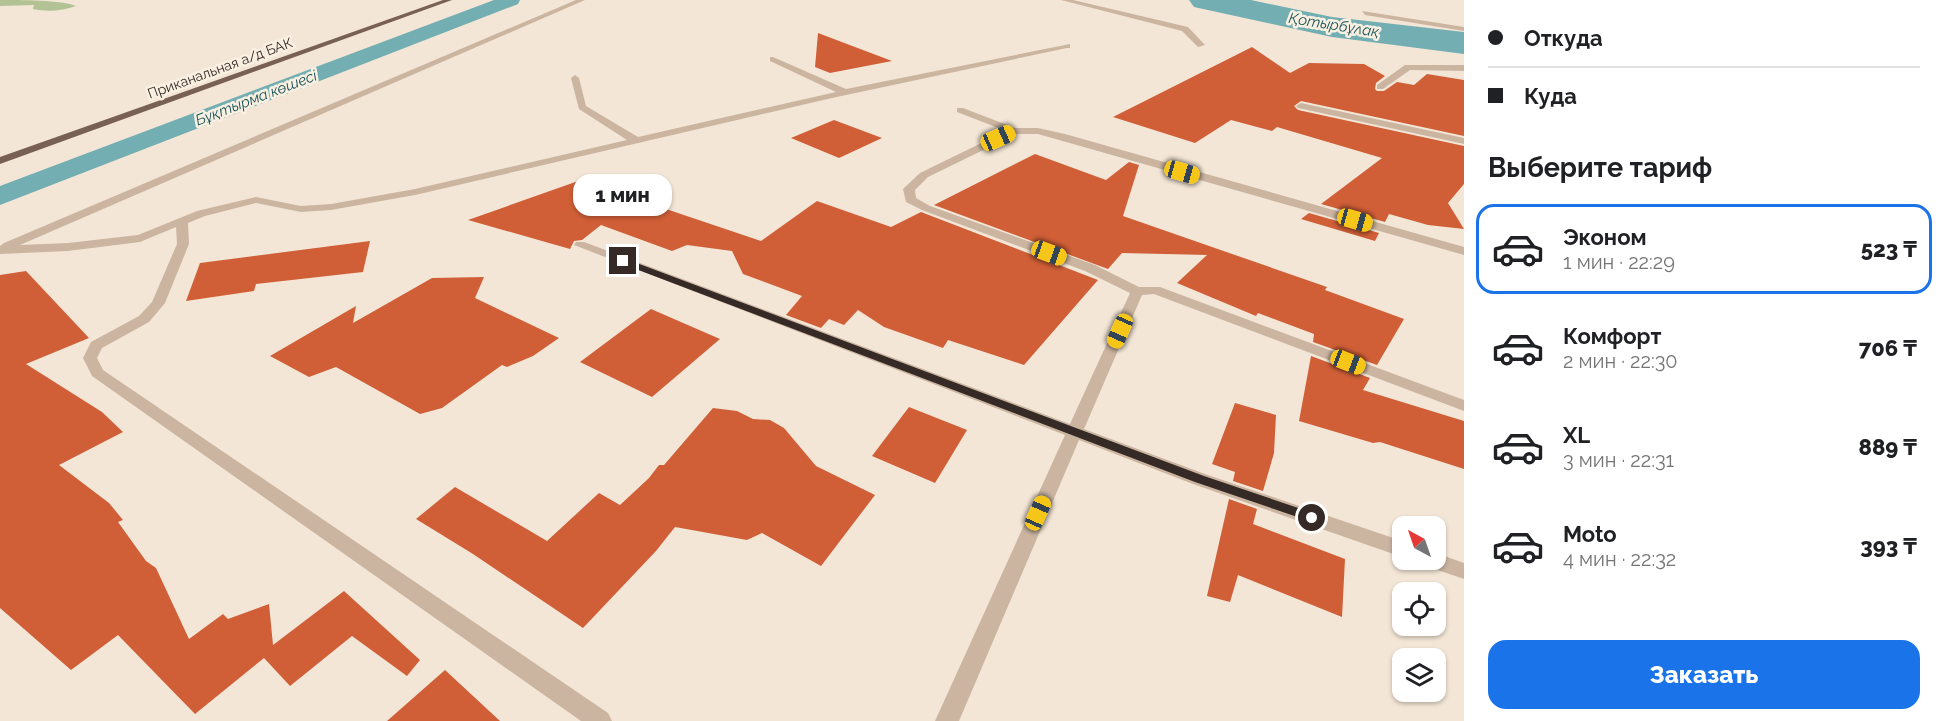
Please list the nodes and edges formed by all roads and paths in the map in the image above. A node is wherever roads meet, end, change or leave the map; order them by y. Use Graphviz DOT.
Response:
graph roads {
  1 [pos="449,0"];
  2 [pos="582,0"];
  3 [pos="1064,0"];
  4 [pos="1365,13"];
  5 [pos="1464,29"];
  6 [pos="1201,45"];
  7 [pos="1067,46"];
  8 [pos="773,59"];
  9 [pos="1464,68"];
  10 [pos="575,78"];
  11 [pos="1380,87"];
  12 [pos="844,92"];
  13 [pos="1301,106"];
  14 [pos="960,110"];
  15 [pos="1014,131"];
  16 [pos="635,141"];
  17 [pos="1464,141"];
  18 [pos="0,161"];
  19 [pos="182,221"];
  20 [pos="580,245"];
  21 [pos="0,250"];
  22 [pos="1464,250"];
  23 [pos="1137,291"];
  24 [pos="1464,406"];
  25 [pos="1075,430"];
  26 [pos="1392,546"];
  27 [pos="1446,565"];
  28 [pos="1464,571"];
  29 [pos="600,721"];
  30 [pos="947,721"];
  1 -- 18 [label="main road, Приканальная а/д БАК"];
  2 -- 21 [label="street"];
  3 -- 6 [label="street"];
  4 -- 5 [label="street"];
  7 -- 12 [label="street"];
  8 -- 12 [label="street"];
  9 -- 11 [label="street"];
  10 -- 16 [label="street"];
  12 -- 16 [label="street"];
  13 -- 17 [label="street"];
  14 -- 15 [label="street"];
  15 -- 22 [label="street"];
  15 -- 23 [label="street"];
  16 -- 19 [label="street"];
  19 -- 21 [label="street"];
  19 -- 29 [label="street"];
  20 -- 25 [label="street"];
  23 -- 24 [label="street"];
  23 -- 25 [label="street"];
  25 -- 26 [label="street"];
  25 -- 30 [label="street"];
  27 -- 28 [label="street"];
}
